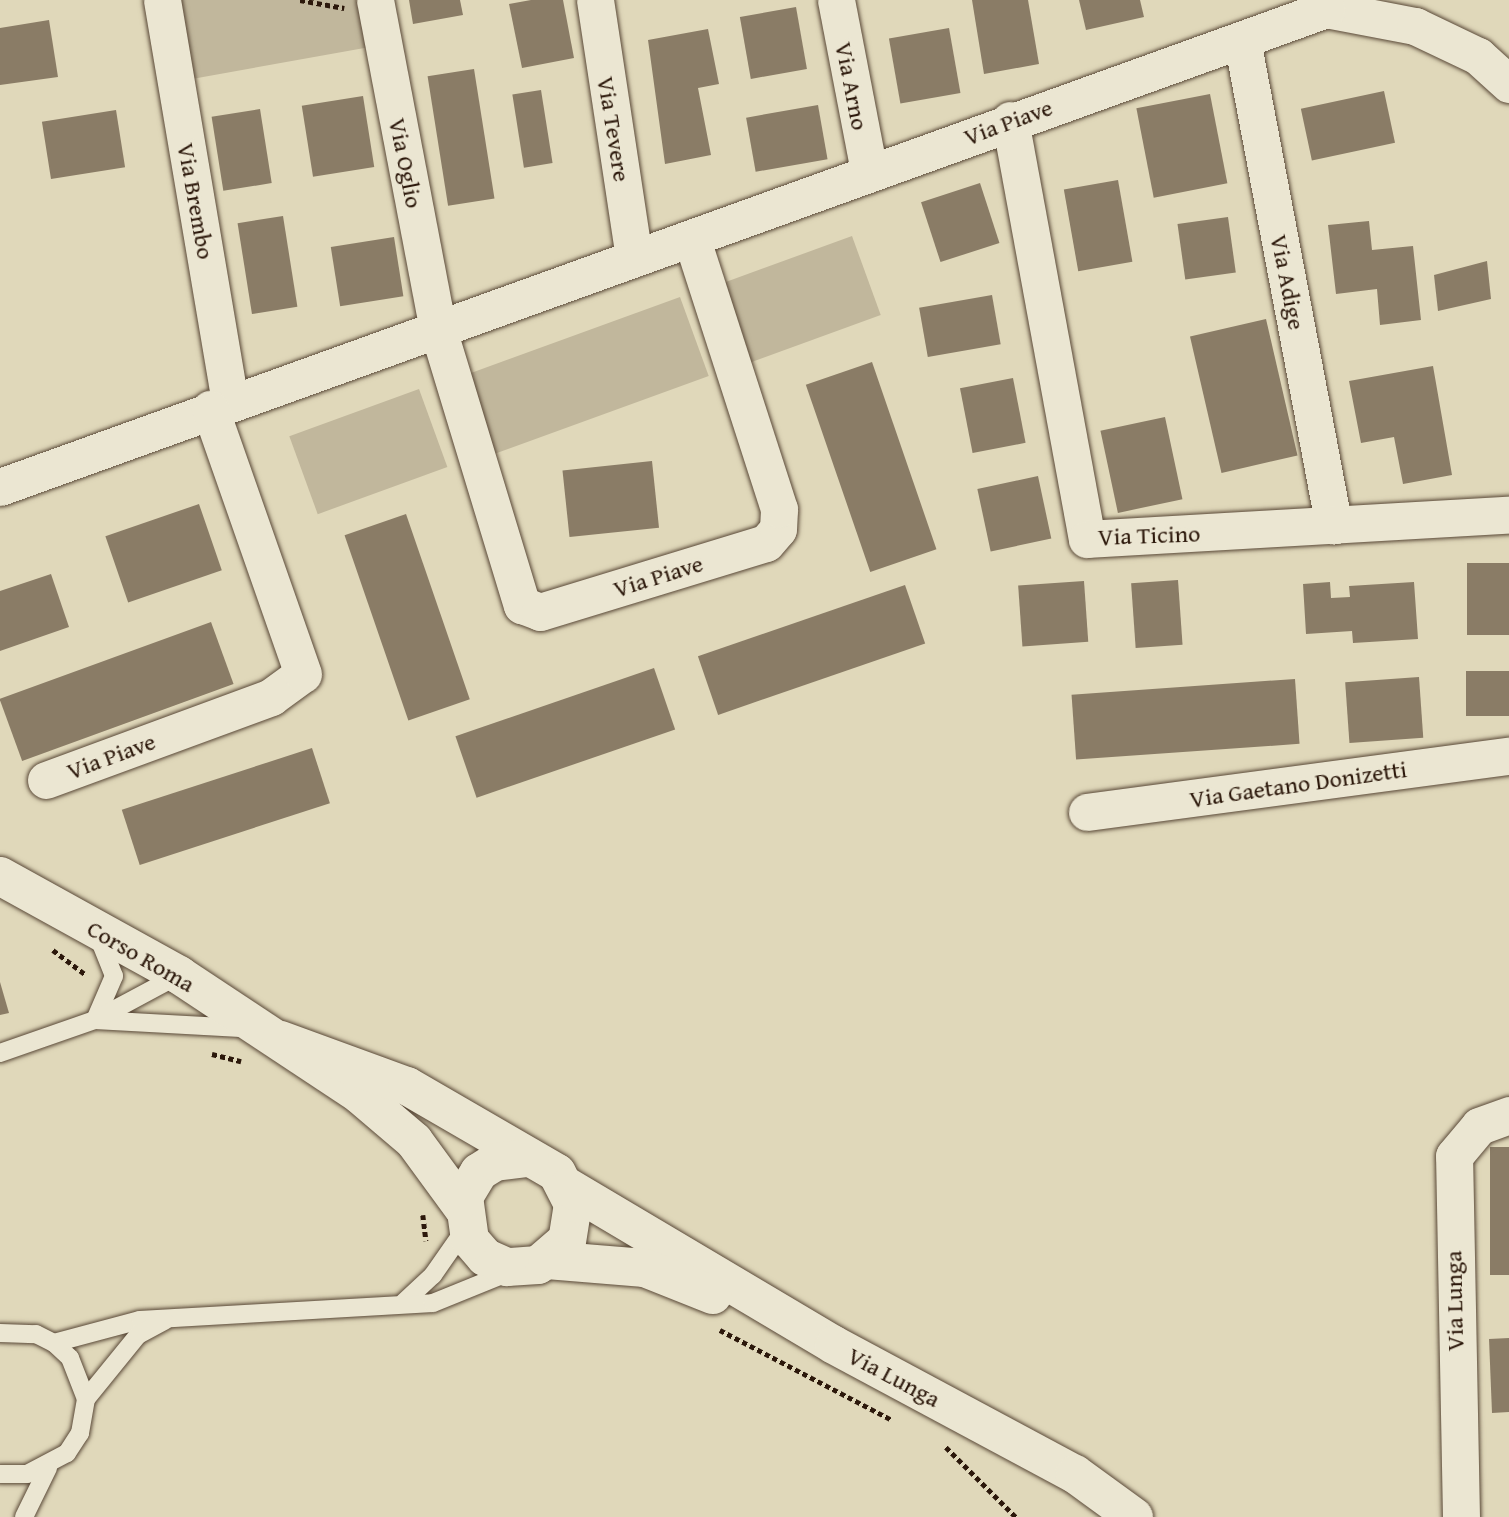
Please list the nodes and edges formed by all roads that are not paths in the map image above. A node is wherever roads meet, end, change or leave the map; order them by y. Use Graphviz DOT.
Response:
graph roads {
  1 [pos="162,0"];
  2 [pos="595,0"];
  3 [pos="836,0"];
  4 [pos="375,1"];
  5 [pos="1322,4"];
  6 [pos="1241,40"];
  7 [pos="1509,84"];
  8 [pos="1010,121"];
  9 [pos="869,172"];
  10 [pos="692,240"];
  11 [pos="634,258"];
  12 [pos="437,326"];
  13 [pos="220,406"];
  14 [pos="0,486"];
  15 [pos="1509,515"];
  16 [pos="1334,525"];
  17 [pos="1509,756"];
  18 [pos="46,780"];
  19 [pos="1087,812"];
  20 [pos="3,882"];
  21 [pos="95,929"];
  22 [pos="179,975"];
  23 [pos="95,1020"];
  24 [pos="276,1037"];
  25 [pos="0,1053"];
  26 [pos="1509,1115"];
  27 [pos="530,1158"];
  28 [pos="568,1187"];
  29 [pos="464,1218"];
  30 [pos="533,1264"];
  31 [pos="404,1302"];
  32 [pos="167,1320"];
  33 [pos="0,1333"];
  34 [pos="54,1343"];
  35 [pos="834,1345"];
  36 [pos="86,1399"];
  37 [pos="48,1468"];
  38 [pos="0,1474"];
  39 [pos="24,1517"];
  40 [pos="1134,1517"];
  41 [pos="1461,1517"];
  1 -- 13 [label="street, Via Brembo"];
  2 -- 11 [label="street, Via Tevere"];
  3 -- 9 [label="street, Via Arno"];
  4 -- 12 [label="street, Via Oglio"];
  5 -- 6 [label="street, Via Piave"];
  5 -- 7 [label="street"];
  6 -- 8 [label="street, Via Piave"];
  6 -- 16 [label="street, Via Adige"];
  8 -- 9 [label="street, Via Piave"];
  8 -- 16 [label="street, Via Ticino"];
  9 -- 10 [label="street, Via Piave"];
  10 -- 11 [label="street, Via Piave"];
  10 -- 12 [label="street, Via Piave"];
  11 -- 12 [label="street, Via Piave"];
  12 -- 13 [label="street, Via Piave"];
  13 -- 14 [label="street, Via Piave"];
  13 -- 18 [label="street, Via Piave"];
  15 -- 16 [label="street, Via Ticino"];
  17 -- 19 [label="street, Via Gaetano Donizetti"];
  20 -- 21 [label="street, Corso Roma"];
  21 -- 22 [label="street, Corso Roma"];
  21 -- 23 [label="lane"];
  22 -- 23 [label="lane"];
  22 -- 24 [label="street, Corso Roma"];
  23 -- 24 [label="lane"];
  23 -- 25 [label="lane"];
  24 -- 27 [label="street, Corso Roma"];
  24 -- 29 [label="street, Corso Roma"];
  26 -- 41 [label="street, Via Lunga"];
  27 -- 28 [label="street, Corso Roma"];
  27 -- 29 [label="street"];
  28 -- 30 [label="street"];
  28 -- 35 [label="street, Via Lunga"];
  29 -- 30 [label="street, Corso Roma"];
  29 -- 31 [label="lane"];
  30 -- 31 [label="lane"];
  30 -- 35 [label="street, Via Lunga"];
  31 -- 32 [label="lane"];
  32 -- 34 [label="lane"];
  32 -- 36 [label="lane"];
  33 -- 34 [label="lane"];
  34 -- 36 [label="lane"];
  35 -- 40 [label="street, Via Lunga"];
  36 -- 37 [label="lane"];
  37 -- 38 [label="lane"];
  37 -- 39 [label="lane"];
}
